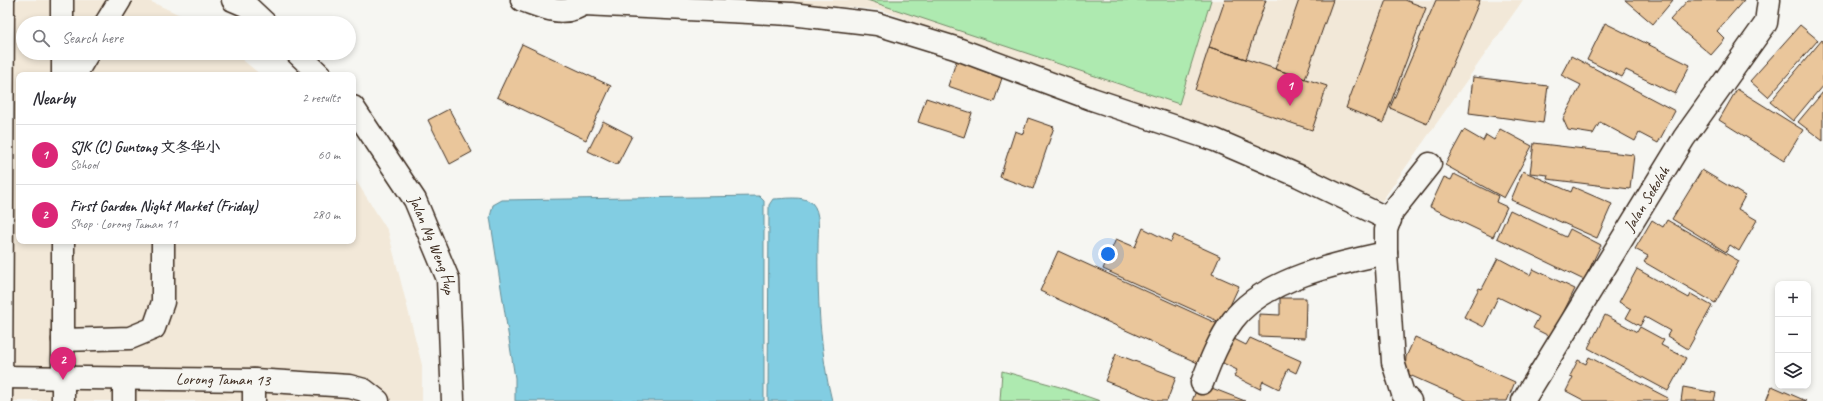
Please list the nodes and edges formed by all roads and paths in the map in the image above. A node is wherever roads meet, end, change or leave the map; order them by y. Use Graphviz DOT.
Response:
graph roads {
  1 [pos="3,0"];
  2 [pos="62,0"];
  3 [pos="120,0"];
  4 [pos="233,0"];
  5 [pos="522,0"];
  6 [pos="1769,0"];
  7 [pos="587,2"];
  8 [pos="62,16"];
  9 [pos="110,16"];
  10 [pos="258,16"];
  11 [pos="63,60"];
  12 [pos="84,60"];
  13 [pos="304,60"];
  14 [pos="63,72"];
  15 [pos="77,72"];
  16 [pos="317,72"];
  17 [pos="356,112"];
  18 [pos="1430,164"];
  19 [pos="1390,220"];
  20 [pos="63,244"];
  21 [pos="163,244"];
  22 [pos="1386,253"];
  23 [pos="63,340"];
  24 [pos="0,377"];
  25 [pos="63,378"];
  26 [pos="124,379"];
  27 [pos="1202,383"];
  28 [pos="254,391"];
  29 [pos="1403,399"];
  30 [pos="1,401"];
  31 [pos="63,401"];
  32 [pos="124,401"];
  33 [pos="378,401"];
  34 [pos="453,401"];
  35 [pos="1523,401"];
  1 -- 24 [label="street"];
  2 -- 8 [label="street"];
  3 -- 9 [label="street"];
  4 -- 10 [label="street"];
  5 -- 7 [label="street"];
  6 -- 35 [label="street, Jalan Sekolah"];
  7 -- 19 [label="street"];
  11 -- 14 [label="street"];
  12 -- 15 [label="street"];
  13 -- 16 [label="street"];
  17 -- 34 [label="street, Jalan Ng Weng Hup"];
  18 -- 19 [label="street"];
  19 -- 22 [label="street"];
  20 -- 23 [label="street"];
  21 -- 23 [label="street"];
  22 -- 27 [label="street"];
  22 -- 29 [label="street"];
  23 -- 25 [label="street"];
  24 -- 25 [label="street, Lorong Taman 13"];
  24 -- 30 [label="street"];
  25 -- 26 [label="street, Lorong Taman 13"];
  25 -- 31 [label="street"];
  26 -- 28 [label="street, Lorong Taman 13"];
  26 -- 32 [label="street"];
  28 -- 33 [label="street, Lorong Taman 13"];
}
